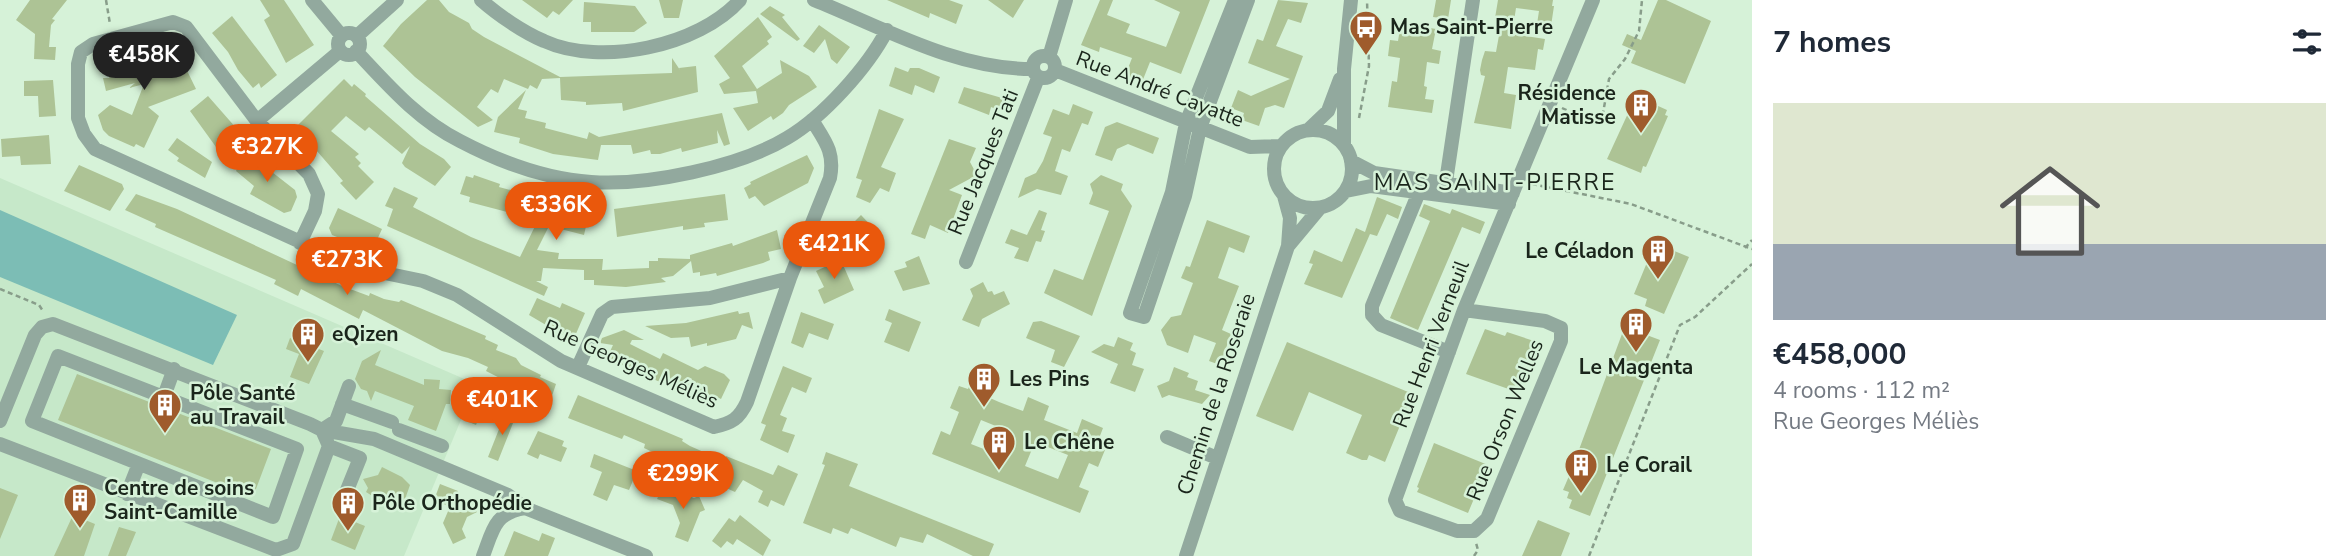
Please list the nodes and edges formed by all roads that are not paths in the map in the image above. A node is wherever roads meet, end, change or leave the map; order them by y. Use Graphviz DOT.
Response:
graph roads {
  1 [pos="312,0"];
  2 [pos="397,0"];
  3 [pos="481,0"];
  4 [pos="740,0"];
  5 [pos="814,0"];
  6 [pos="1066,0"];
  7 [pos="1235,0"];
  8 [pos="1248,0"];
  9 [pos="1351,0"];
  10 [pos="1472,0"];
  11 [pos="1593,0"];
  12 [pos="887,30"];
  13 [pos="349,36"];
  14 [pos="340,51"];
  15 [pos="356,51"];
  16 [pos="1052,64"];
  17 [pos="1344,69"];
  18 [pos="1035,73"];
  19 [pos="812,120"];
  20 [pos="257,121"];
  21 [pos="1193,125"];
  22 [pos="1308,130"];
  23 [pos="1344,145"];
  24 [pos="1250,146"];
  25 [pos="1280,146"];
  26 [pos="1351,161"];
  27 [pos="1273,167"];
  28 [pos="1445,189"];
  29 [pos="1346,191"];
  30 [pos="1419,192"];
  31 [pos="1284,197"];
  32 [pos="1511,198"];
  33 [pos="1319,209"];
  34 [pos="300,243"];
  35 [pos="1288,246"];
  36 [pos="966,262"];
  37 [pos="790,278"];
  38 [pos="1464,310"];
  39 [pos="1449,352"];
  40 [pos="578,367"];
  41 [pos="174,369"];
  42 [pos="349,386"];
  43 [pos="163,399"];
  44 [pos="342,404"];
  45 [pos="0,421"];
  46 [pos="399,422"];
  47 [pos="322,430"];
  48 [pos="1167,437"];
  49 [pos="0,444"];
  50 [pos="384,444"];
  51 [pos="329,446"];
  52 [pos="442,446"];
  53 [pos="1217,458"];
  54 [pos="138,466"];
  55 [pos="127,494"];
  56 [pos="343,500"];
  57 [pos="1395,500"];
  58 [pos="525,508"];
  59 [pos="483,556"];
  60 [pos="646,556"];
  61 [pos="1186,556"];
  1 -- 13 [label="street"];
  2 -- 13 [label="street"];
  3 -- 4 [label="street"];
  5 -- 12 [label="street"];
  6 -- 16 [label="street"];
  7 -- 21 [label="street"];
  8 -- 21 [label="street"];
  9 -- 17 [label="street"];
  10 -- 28 [label="street"];
  11 -- 32 [label="street, Rue Henri Verneuil"];
  12 -- 18 [label="street"];
  12 -- 19 [label="street"];
  13 -- 14 [label="street"];
  13 -- 15 [label="street"];
  14 -- 15 [label="street"];
  14 -- 20 [label="street"];
  15 -- 19 [label="street"];
  16 -- 18 [label="street"];
  16 -- 18 [label="street"];
  16 -- 21 [label="street, Rue André Cayatte"];
  17 -- 22 [label="street"];
  17 -- 23 [label="street"];
  18 -- 36 [label="street, Rue Jacques Tati"];
  19 -- 37 [label="street, Rue Georges Méliès"];
  20 -- 34 [label="street, Rue Georges Méliès"];
  20 -- 34 [label="street, Rue Georges Méliès"];
  21 -- 21 [label="street"];
  21 -- 24 [label="street, Rue André Cayatte"];
  22 -- 23 [label="street"];
  22 -- 25 [label="street"];
  23 -- 26 [label="street"];
  24 -- 25 [label="street, Rue André Cayatte"];
  24 -- 27 [label="street, Rue André Cayatte"];
  25 -- 27 [label="street"];
  26 -- 28 [label="street"];
  26 -- 29 [label="street"];
  27 -- 31 [label="street"];
  28 -- 30 [label="street"];
  28 -- 32 [label="street"];
  29 -- 30 [label="street"];
  29 -- 33 [label="street"];
  30 -- 39 [label="street"];
  31 -- 33 [label="street"];
  31 -- 35 [label="street, Chemin de la Roseraie"];
  32 -- 38 [label="street, Rue Henri Verneuil"];
  33 -- 35 [label="street, Chemin de la Roseraie"];
  34 -- 40 [label="street, Rue Georges Méliès"];
  35 -- 53 [label="street, Chemin de la Roseraie"];
  37 -- 40 [label="street"];
  37 -- 40 [label="street, Rue Georges Méliès"];
  38 -- 39 [label="street, Rue Henri Verneuil"];
  38 -- 57 [label="street, Rue Orson Welles"];
  39 -- 57 [label="street, Rue Henri Verneuil"];
  41 -- 43 [label="street"];
  41 -- 45 [label="street"];
  41 -- 47 [label="street"];
  42 -- 44 [label="street"];
  43 -- 54 [label="street"];
  43 -- 54 [label="street"];
  44 -- 46 [label="street"];
  44 -- 47 [label="street"];
  46 -- 50 [label="street"];
  46 -- 52 [label="street"];
  47 -- 50 [label="street"];
  47 -- 51 [label="street"];
  48 -- 53 [label="street"];
  49 -- 55 [label="street"];
  50 -- 58 [label="street"];
  51 -- 55 [label="street"];
  51 -- 56 [label="street"];
  53 -- 61 [label="street, Chemin de la Roseraie"];
  54 -- 55 [label="street"];
  58 -- 59 [label="street"];
  58 -- 60 [label="street"];
}
